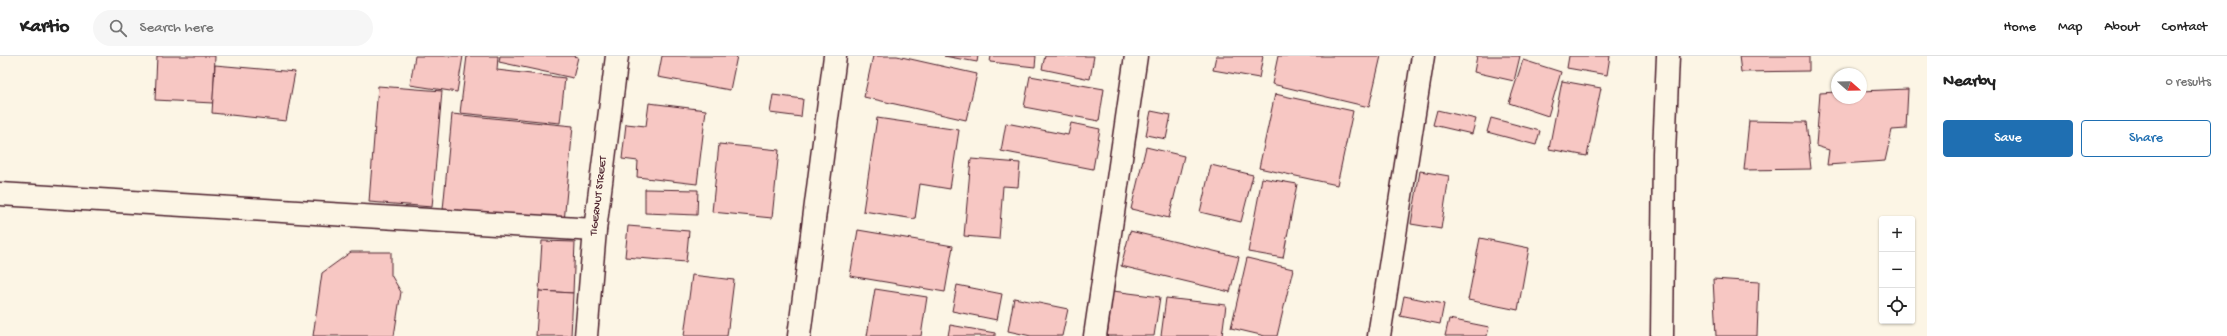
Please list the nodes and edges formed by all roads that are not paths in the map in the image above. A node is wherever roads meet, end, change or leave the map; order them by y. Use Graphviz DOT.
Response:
graph roads {
  1 [pos="617,56"];
  2 [pos="835,56"];
  3 [pos="1136,56"];
  4 [pos="1423,56"];
  5 [pos="1668,56"];
  6 [pos="0,194"];
  7 [pos="595,230"];
  8 [pos="586,336"];
  9 [pos="799,336"];
  10 [pos="1095,336"];
  11 [pos="1378,336"];
  12 [pos="1662,336"];
  1 -- 7 [label="street, TIGERNUT STREET"];
  2 -- 9 [label="street"];
  3 -- 10 [label="street"];
  4 -- 11 [label="street"];
  5 -- 12 [label="street"];
  6 -- 7 [label="street"];
  7 -- 8 [label="street, TIGERNUT STREET"];
}
